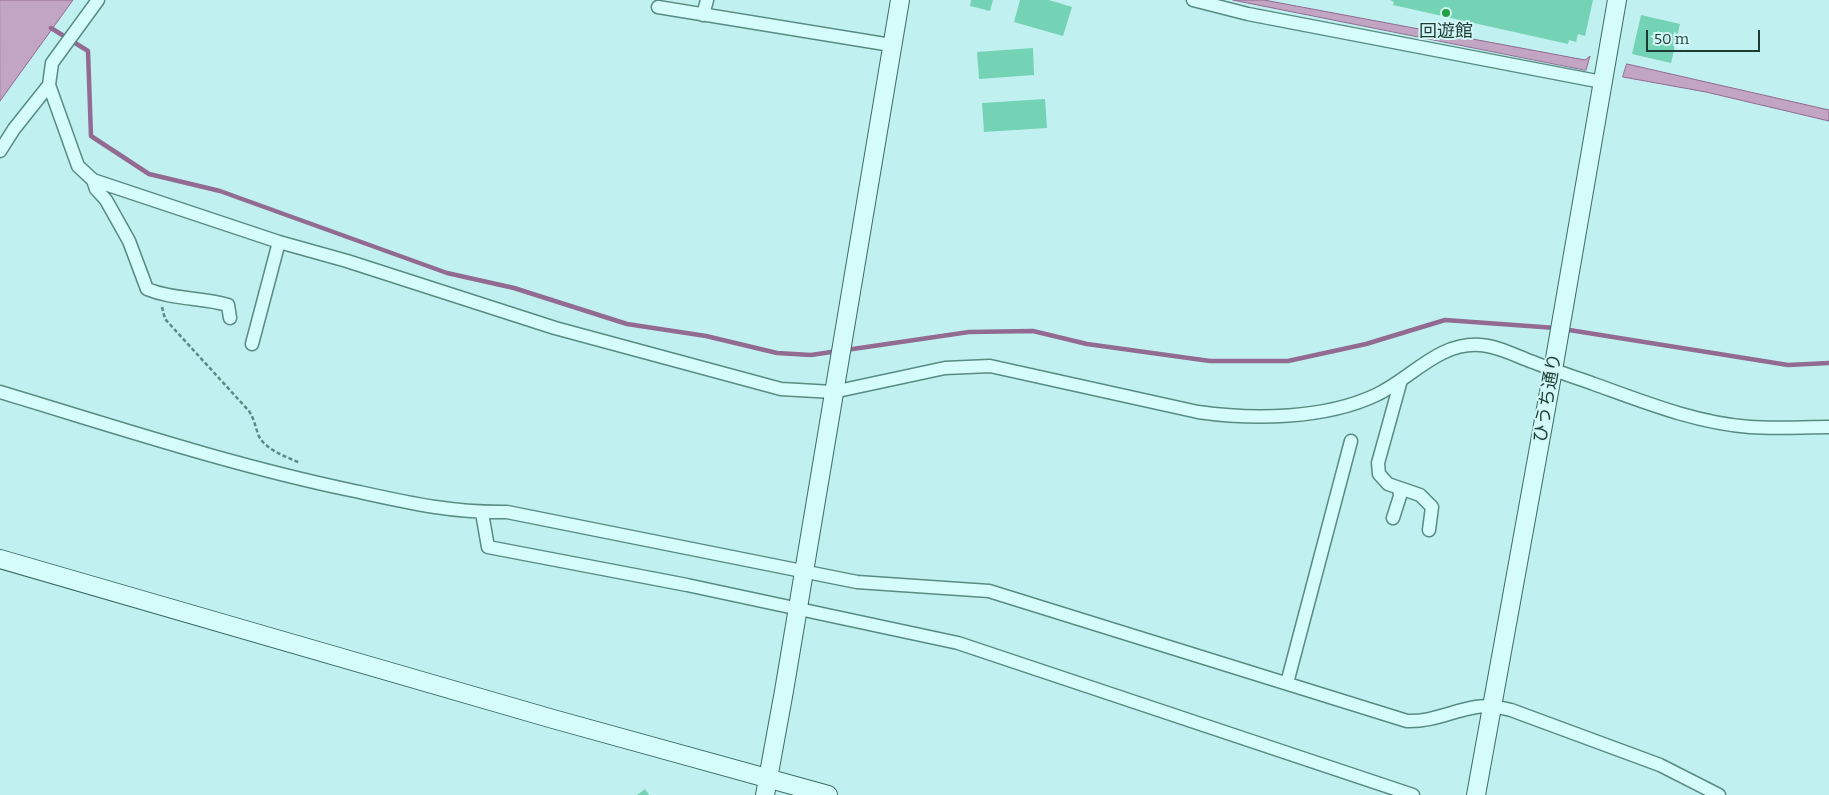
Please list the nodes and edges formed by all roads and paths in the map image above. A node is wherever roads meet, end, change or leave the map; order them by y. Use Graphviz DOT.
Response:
graph roads {
  1 [pos="98,0"];
  2 [pos="707,0"];
  3 [pos="900,0"];
  4 [pos="1192,0"];
  5 [pos="1617,0"];
  6 [pos="658,7"];
  7 [pos="703,15"];
  8 [pos="891,45"];
  9 [pos="1602,82"];
  10 [pos="49,85"];
  11 [pos="0,151"];
  12 [pos="93,180"];
  13 [pos="278,242"];
  14 [pos="159,294"];
  15 [pos="230,318"];
  16 [pos="252,344"];
  17 [pos="1553,370"];
  18 [pos="1401,380"];
  19 [pos="0,392"];
  20 [pos="833,392"];
  21 [pos="1829,427"];
  22 [pos="1351,442"];
  23 [pos="311,482"];
  24 [pos="1399,488"];
  25 [pos="482,513"];
  26 [pos="1393,518"];
  27 [pos="1429,530"];
  28 [pos="0,559"];
  29 [pos="804,572"];
  30 [pos="798,609"];
  31 [pos="1287,683"];
  32 [pos="1492,706"];
  33 [pos="767,776"];
  34 [pos="764,795"];
  35 [pos="828,795"];
  36 [pos="1413,795"];
  37 [pos="1476,795"];
  38 [pos="1719,795"];
  1 -- 10 [label="street"];
  2 -- 7 [label="street"];
  3 -- 8 [label="street"];
  4 -- 9 [label="street"];
  5 -- 9 [label="street, ひうち通り"];
  6 -- 7 [label="street"];
  7 -- 8 [label="street"];
  8 -- 20 [label="street"];
  9 -- 17 [label="street, ひうち通り"];
  10 -- 11 [label="street"];
  10 -- 12 [label="street"];
  12 -- 13 [label="street"];
  12 -- 14 [label="street"];
  13 -- 16 [label="street"];
  13 -- 20 [label="street"];
  14 -- 15 [label="street"];
  14 -- 23 [label="path"];
  17 -- 18 [label="street"];
  17 -- 21 [label="street"];
  17 -- 32 [label="street, ひうち通り"];
  18 -- 20 [label="street"];
  18 -- 24 [label="street"];
  19 -- 23 [label="street"];
  20 -- 29 [label="street"];
  22 -- 31 [label="street"];
  23 -- 25 [label="street"];
  24 -- 26 [label="street"];
  24 -- 27 [label="street"];
  25 -- 29 [label="street"];
  25 -- 30 [label="street"];
  28 -- 33 [label="street"];
  29 -- 30 [label="street"];
  29 -- 31 [label="street"];
  30 -- 33 [label="street"];
  30 -- 36 [label="street"];
  31 -- 32 [label="street"];
  32 -- 37 [label="street, ひうち通り"];
  32 -- 38 [label="street"];
  33 -- 34 [label="street"];
  33 -- 35 [label="street"];
}
